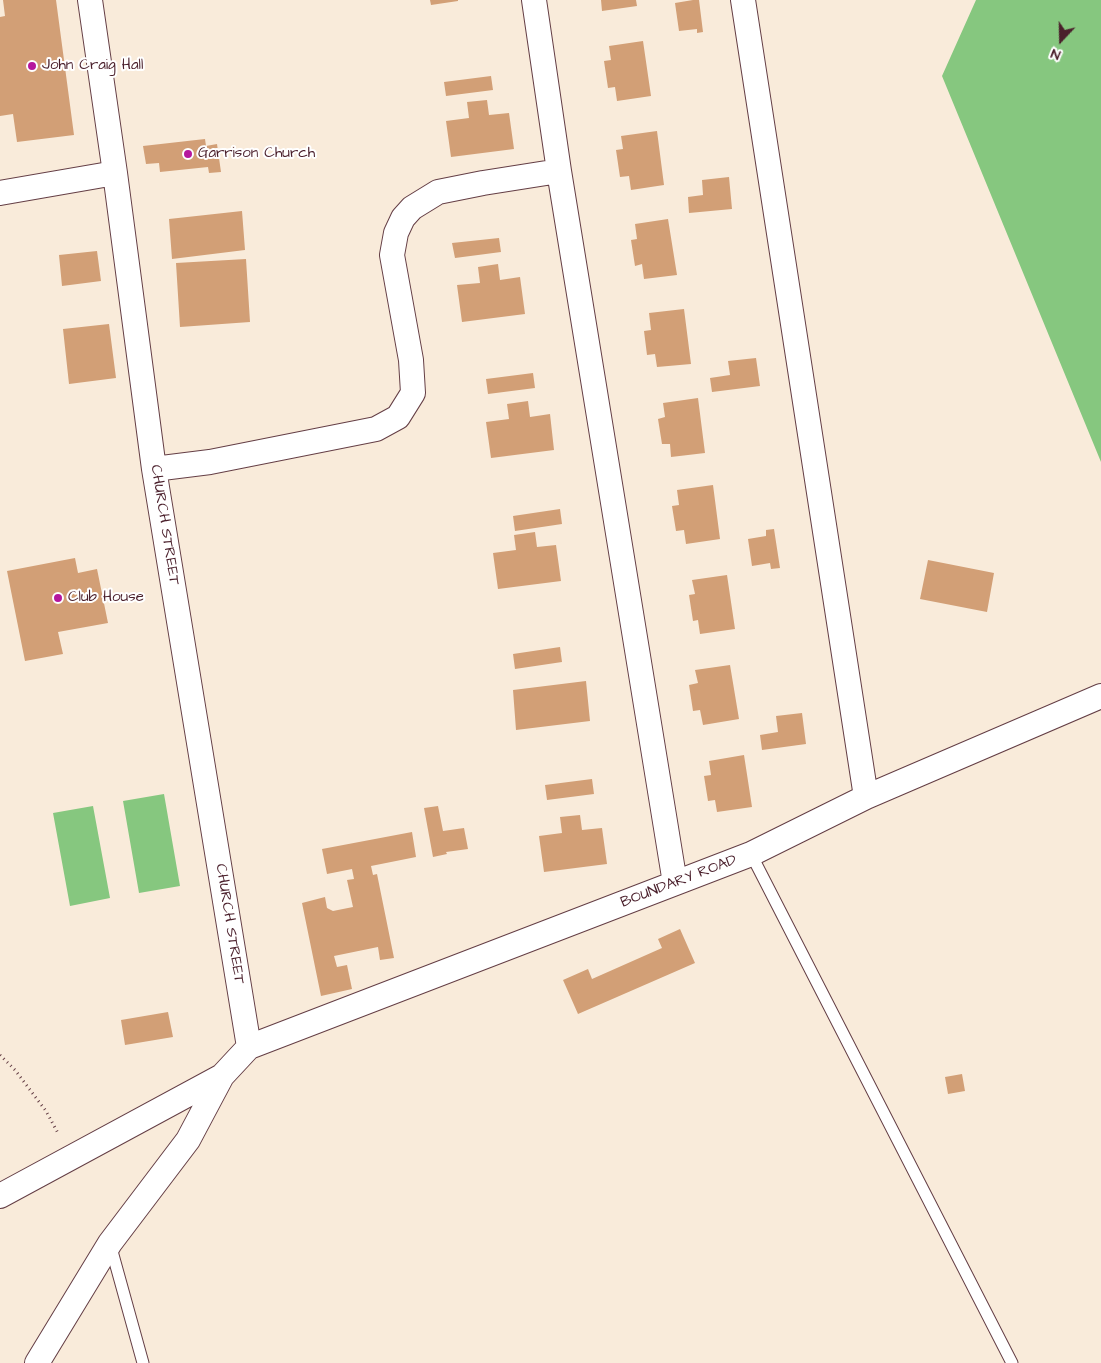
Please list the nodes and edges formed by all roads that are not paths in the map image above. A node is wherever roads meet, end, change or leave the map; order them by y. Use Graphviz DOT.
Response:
graph roads {
  1 [pos="90,0"];
  2 [pos="534,0"];
  3 [pos="743,0"];
  4 [pos="559,171"];
  5 [pos="116,173"];
  6 [pos="0,193"];
  7 [pos="154,469"];
  8 [pos="1101,696"];
  9 [pos="866,797"];
  10 [pos="751,854"];
  11 [pos="675,883"];
  12 [pos="249,1047"];
  13 [pos="222,1076"];
  14 [pos="0,1196"];
  15 [pos="110,1243"];
  16 [pos="38,1363"];
  17 [pos="143,1363"];
  18 [pos="1012,1363"];
  1 -- 5 [label="street, CHURCH STREET"];
  2 -- 4 [label="street"];
  3 -- 9 [label="street"];
  4 -- 7 [label="street"];
  4 -- 11 [label="street"];
  5 -- 6 [label="street"];
  5 -- 7 [label="street, CHURCH STREET"];
  7 -- 12 [label="street, CHURCH STREET"];
  8 -- 9 [label="street, BOUNDARY ROAD"];
  9 -- 10 [label="street, BOUNDARY ROAD"];
  10 -- 11 [label="street, BOUNDARY ROAD"];
  10 -- 18 [label="lane"];
  11 -- 12 [label="street, BOUNDARY ROAD"];
  12 -- 13 [label="street"];
  13 -- 14 [label="street"];
  13 -- 15 [label="street"];
  15 -- 16 [label="street"];
  15 -- 17 [label="lane"];
}
